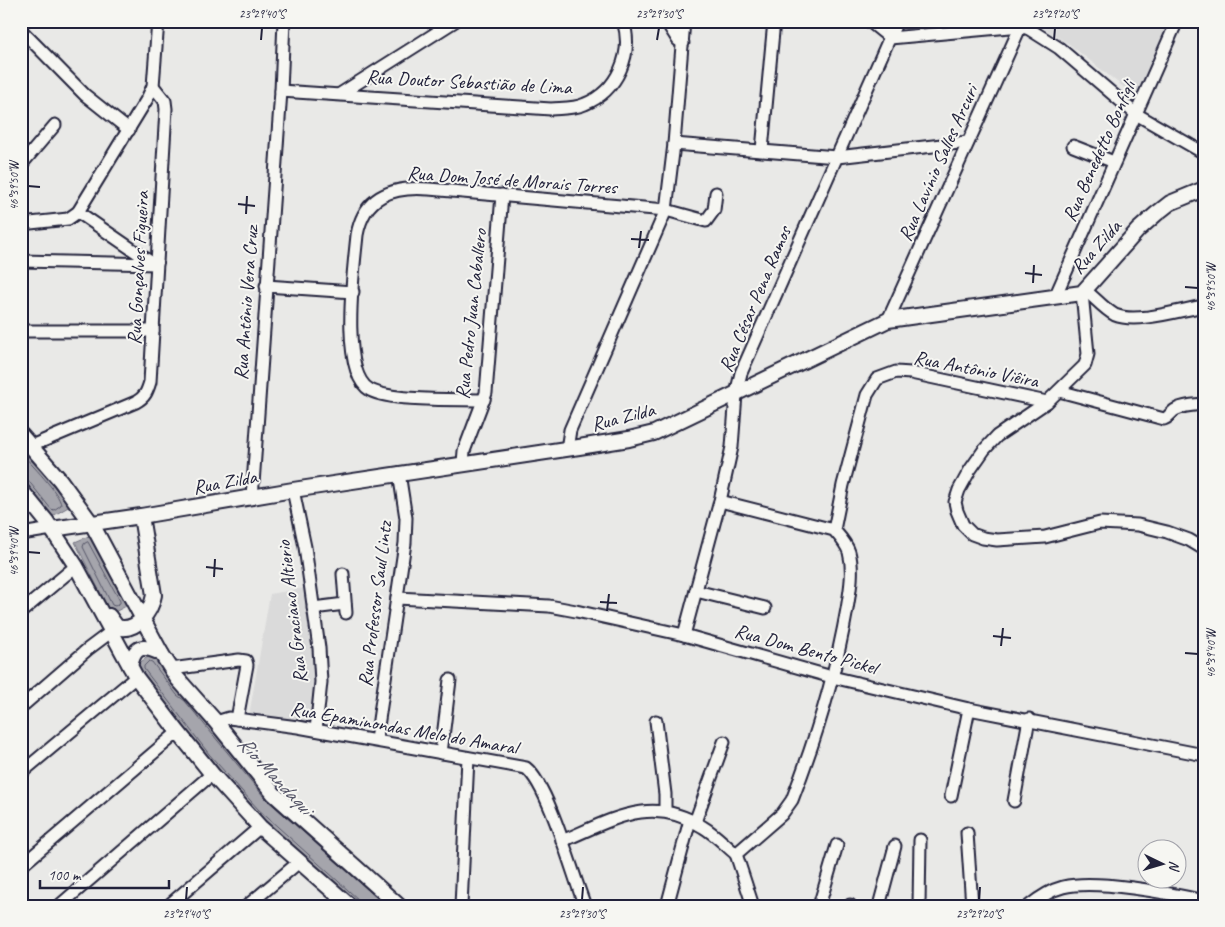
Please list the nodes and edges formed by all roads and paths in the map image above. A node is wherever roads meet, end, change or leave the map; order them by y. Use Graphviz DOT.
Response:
graph roads {
  1 [pos="158,21"];
  2 [pos="284,21"];
  3 [pos="456,21"];
  4 [pos="624,21"];
  5 [pos="666,21"];
  6 [pos="684,21"];
  7 [pos="774,21"];
  8 [pos="869,21"];
  9 [pos="897,21"];
  10 [pos="1177,21"];
  11 [pos="1022,23"];
  12 [pos="21,30"];
  13 [pos="890,38"];
  14 [pos="683,43"];
  15 [pos="153,86"];
  16 [pos="281,91"];
  17 [pos="340,94"];
  18 [pos="1136,114"];
  19 [pos="55,125"];
  20 [pos="129,130"];
  21 [pos="968,142"];
  22 [pos="674,144"];
  23 [pos="1074,146"];
  24 [pos="762,150"];
  25 [pos="1204,152"];
  26 [pos="837,157"];
  27 [pos="22,162"];
  28 [pos="1114,162"];
  29 [pos="1204,189"];
  30 [pos="716,193"];
  31 [pos="502,195"];
  32 [pos="666,210"];
  33 [pos="78,212"];
  34 [pos="21,224"];
  35 [pos="21,261"];
  36 [pos="155,264"];
  37 [pos="266,286"];
  38 [pos="1084,291"];
  39 [pos="353,292"];
  40 [pos="1055,297"];
  41 [pos="1204,306"];
  42 [pos="888,320"];
  43 [pos="21,331"];
  44 [pos="153,331"];
  45 [pos="1059,391"];
  46 [pos="736,394"];
  47 [pos="484,400"];
  48 [pos="1047,402"];
  49 [pos="1204,404"];
  50 [pos="21,435"];
  51 [pos="31,446"];
  52 [pos="567,449"];
  53 [pos="462,464"];
  54 [pos="399,473"];
  55 [pos="21,490"];
  56 [pos="293,490"];
  57 [pos="252,498"];
  58 [pos="720,501"];
  59 [pos="141,516"];
  60 [pos="92,524"];
  61 [pos="52,529"];
  62 [pos="834,530"];
  63 [pos="21,534"];
  64 [pos="1204,549"];
  65 [pos="76,566"];
  66 [pos="343,574"];
  67 [pos="696,591"];
  68 [pos="397,598"];
  69 [pos="98,605"];
  70 [pos="313,608"];
  71 [pos="765,608"];
  72 [pos="21,612"];
  73 [pos="143,618"];
  74 [pos="112,631"];
  75 [pos="684,635"];
  76 [pos="161,652"];
  77 [pos="171,669"];
  78 [pos="133,672"];
  79 [pos="832,677"];
  80 [pos="450,680"];
  81 [pos="21,707"];
  82 [pos="969,709"];
  83 [pos="237,719"];
  84 [pos="1029,720"];
  85 [pos="656,721"];
  86 [pos="216,722"];
  87 [pos="316,730"];
  88 [pos="178,732"];
  89 [pos="376,740"];
  90 [pos="724,742"];
  91 [pos="441,753"];
  92 [pos="1204,755"];
  93 [pos="468,758"];
  94 [pos="21,773"];
  95 [pos="212,774"];
  96 [pos="951,796"];
  97 [pos="1014,802"];
  98 [pos="665,811"];
  99 [pos="693,821"];
  100 [pos="260,827"];
  101 [pos="967,833"];
  102 [pos="920,840"];
  103 [pos="562,841"];
  104 [pos="837,845"];
  105 [pos="894,846"];
  106 [pos="736,854"];
  107 [pos="299,862"];
  108 [pos="21,866"];
  109 [pos="1169,894"];
  110 [pos="1204,901"];
  111 [pos="58,906"];
  112 [pos="168,906"];
  113 [pos="247,906"];
  114 [pos="350,906"];
  115 [pos="400,906"];
  116 [pos="461,906"];
  117 [pos="585,906"];
  118 [pos="667,906"];
  119 [pos="754,906"];
  120 [pos="819,906"];
  121 [pos="879,906"];
  122 [pos="919,906"];
  123 [pos="972,906"];
  124 [pos="1029,906"];
  125 [pos="1176,906"];
  1 -- 15 [label="street"];
  2 -- 16 [label="street, Rua Antônio Vera Cruz"];
  3 -- 17 [label="street"];
  4 -- 17 [label="street, Rua Doutor Sebastião de Lima"];
  5 -- 14 [label="street"];
  6 -- 14 [label="street"];
  7 -- 24 [label="street"];
  8 -- 13 [label="street"];
  9 -- 13 [label="street, Rua César Pena Ramos"];
  10 -- 18 [label="street, Rua Benedetto Bonfigli"];
  11 -- 13 [label="street"];
  11 -- 18 [label="street"];
  11 -- 21 [label="street, Rua Lavínio Salles Arcuri"];
  12 -- 20 [label="street"];
  13 -- 26 [label="street, Rua César Pena Ramos"];
  14 -- 22 [label="street"];
  15 -- 20 [label="street"];
  15 -- 36 [label="street, Rua Gonçalves Figueira"];
  16 -- 17 [label="street, Rua Doutor Sebastião de Lima"];
  16 -- 37 [label="street, Rua Antônio Vera Cruz"];
  18 -- 25 [label="street"];
  18 -- 28 [label="street, Rua Benedetto Bonfigli"];
  19 -- 27 [label="street"];
  20 -- 33 [label="street"];
  21 -- 26 [label="street"];
  21 -- 42 [label="street, Rua Lavínio Salles Arcuri"];
  22 -- 24 [label="street"];
  22 -- 32 [label="street"];
  23 -- 28 [label="street"];
  24 -- 26 [label="street"];
  26 -- 46 [label="street, Rua César Pena Ramos"];
  28 -- 40 [label="street, Rua Benedetto Bonfigli"];
  29 -- 38 [label="main road, Rua Zilda"];
  30 -- 32 [label="street, Rua Dom José de Morais Torres"];
  31 -- 32 [label="street, Rua Dom José de Morais Torres"];
  31 -- 39 [label="street, Rua Dom José de Morais Torres"];
  31 -- 47 [label="street, Rua Pedro Juan Caballero"];
  32 -- 52 [label="street"];
  33 -- 34 [label="street"];
  33 -- 36 [label="street"];
  35 -- 36 [label="street"];
  36 -- 44 [label="street, Rua Gonçalves Figueira"];
  37 -- 39 [label="street"];
  37 -- 57 [label="street, Rua Antônio Vera Cruz"];
  38 -- 40 [label="main road, Rua Zilda"];
  38 -- 41 [label="street"];
  38 -- 45 [label="street"];
  39 -- 47 [label="street, Rua Dom José de Morais Torres"];
  40 -- 42 [label="main road, Rua Zilda"];
  42 -- 46 [label="main road, Rua Zilda"];
  43 -- 44 [label="street"];
  44 -- 51 [label="street, Rua Gonçalves Figueira"];
  45 -- 48 [label="street"];
  45 -- 49 [label="street"];
  46 -- 52 [label="main road, Rua Zilda"];
  46 -- 58 [label="street, Rua César Pena Ramos"];
  47 -- 53 [label="street, Rua Pedro Juan Caballero"];
  48 -- 62 [label="street, Rua Antônio Viêira"];
  48 -- 64 [label="street"];
  50 -- 51 [label="main road"];
  51 -- 60 [label="main road"];
  52 -- 53 [label="main road, Rua Zilda"];
  53 -- 54 [label="main road, Rua Zilda"];
  54 -- 56 [label="main road, Rua Zilda"];
  54 -- 68 [label="street, Rua Professor Saul Lintz"];
  55 -- 61 [label="main road"];
  56 -- 57 [label="main road, Rua Zilda"];
  56 -- 70 [label="street, Rua Graciano Altierio"];
  57 -- 59 [label="main road, Rua Zilda"];
  58 -- 62 [label="street"];
  58 -- 67 [label="street, Rua César Pena Ramos"];
  59 -- 60 [label="main road, Rua Zilda"];
  59 -- 73 [label="main road"];
  60 -- 61 [label="main road, Rua Zilda"];
  60 -- 73 [label="main road"];
  61 -- 63 [label="street, Rua Zilda"];
  61 -- 65 [label="main road"];
  62 -- 79 [label="street"];
  65 -- 69 [label="main road"];
  65 -- 72 [label="street"];
  66 -- 70 [label="street"];
  67 -- 71 [label="street"];
  67 -- 75 [label="street, Rua César Pena Ramos"];
  68 -- 75 [label="street, Rua Dom Bento Pickel"];
  68 -- 89 [label="street, Rua Professor Saul Lintz"];
  69 -- 73 [label="main road"];
  69 -- 74 [label="main road"];
  70 -- 87 [label="street, Rua Graciano Altierio"];
  73 -- 76 [label="main road"];
  74 -- 78 [label="main road"];
  74 -- 81 [label="street"];
  75 -- 79 [label="street, Rua Dom Bento Pickel"];
  76 -- 77 [label="main road"];
  76 -- 78 [label="main road"];
  77 -- 83 [label="street"];
  77 -- 86 [label="main road"];
  78 -- 88 [label="main road"];
  78 -- 94 [label="street"];
  79 -- 82 [label="street, Rua Dom Bento Pickel"];
  79 -- 106 [label="street"];
  80 -- 91 [label="street"];
  82 -- 84 [label="street, Rua Dom Bento Pickel"];
  82 -- 96 [label="street"];
  83 -- 86 [label="street, Rua Epaminondas Melo do Amaral"];
  83 -- 87 [label="street, Rua Epaminondas Melo do Amaral"];
  84 -- 92 [label="street, Rua Dom Bento Pickel"];
  84 -- 97 [label="street"];
  85 -- 98 [label="street"];
  86 -- 115 [label="main road"];
  87 -- 89 [label="street, Rua Epaminondas Melo do Amaral"];
  88 -- 95 [label="main road"];
  88 -- 108 [label="street"];
  89 -- 91 [label="street, Rua Epaminondas Melo do Amaral"];
  90 -- 99 [label="street"];
  91 -- 93 [label="street, Rua Epaminondas Melo do Amaral"];
  93 -- 103 [label="street, Rua Epaminondas Melo do Amaral"];
  93 -- 116 [label="street"];
  95 -- 100 [label="main road"];
  95 -- 111 [label="street"];
  98 -- 99 [label="street"];
  98 -- 103 [label="street"];
  99 -- 106 [label="street"];
  99 -- 118 [label="street"];
  100 -- 107 [label="main road"];
  100 -- 112 [label="street"];
  101 -- 123 [label="street"];
  102 -- 122 [label="street"];
  103 -- 117 [label="street, Rua Epaminondas Melo do Amaral"];
  104 -- 120 [label="street"];
  105 -- 121 [label="street"];
  106 -- 119 [label="street"];
  107 -- 113 [label="street"];
  107 -- 114 [label="main road"];
  109 -- 110 [label="street"];
  109 -- 124 [label="street"];
  109 -- 125 [label="street"];
}
